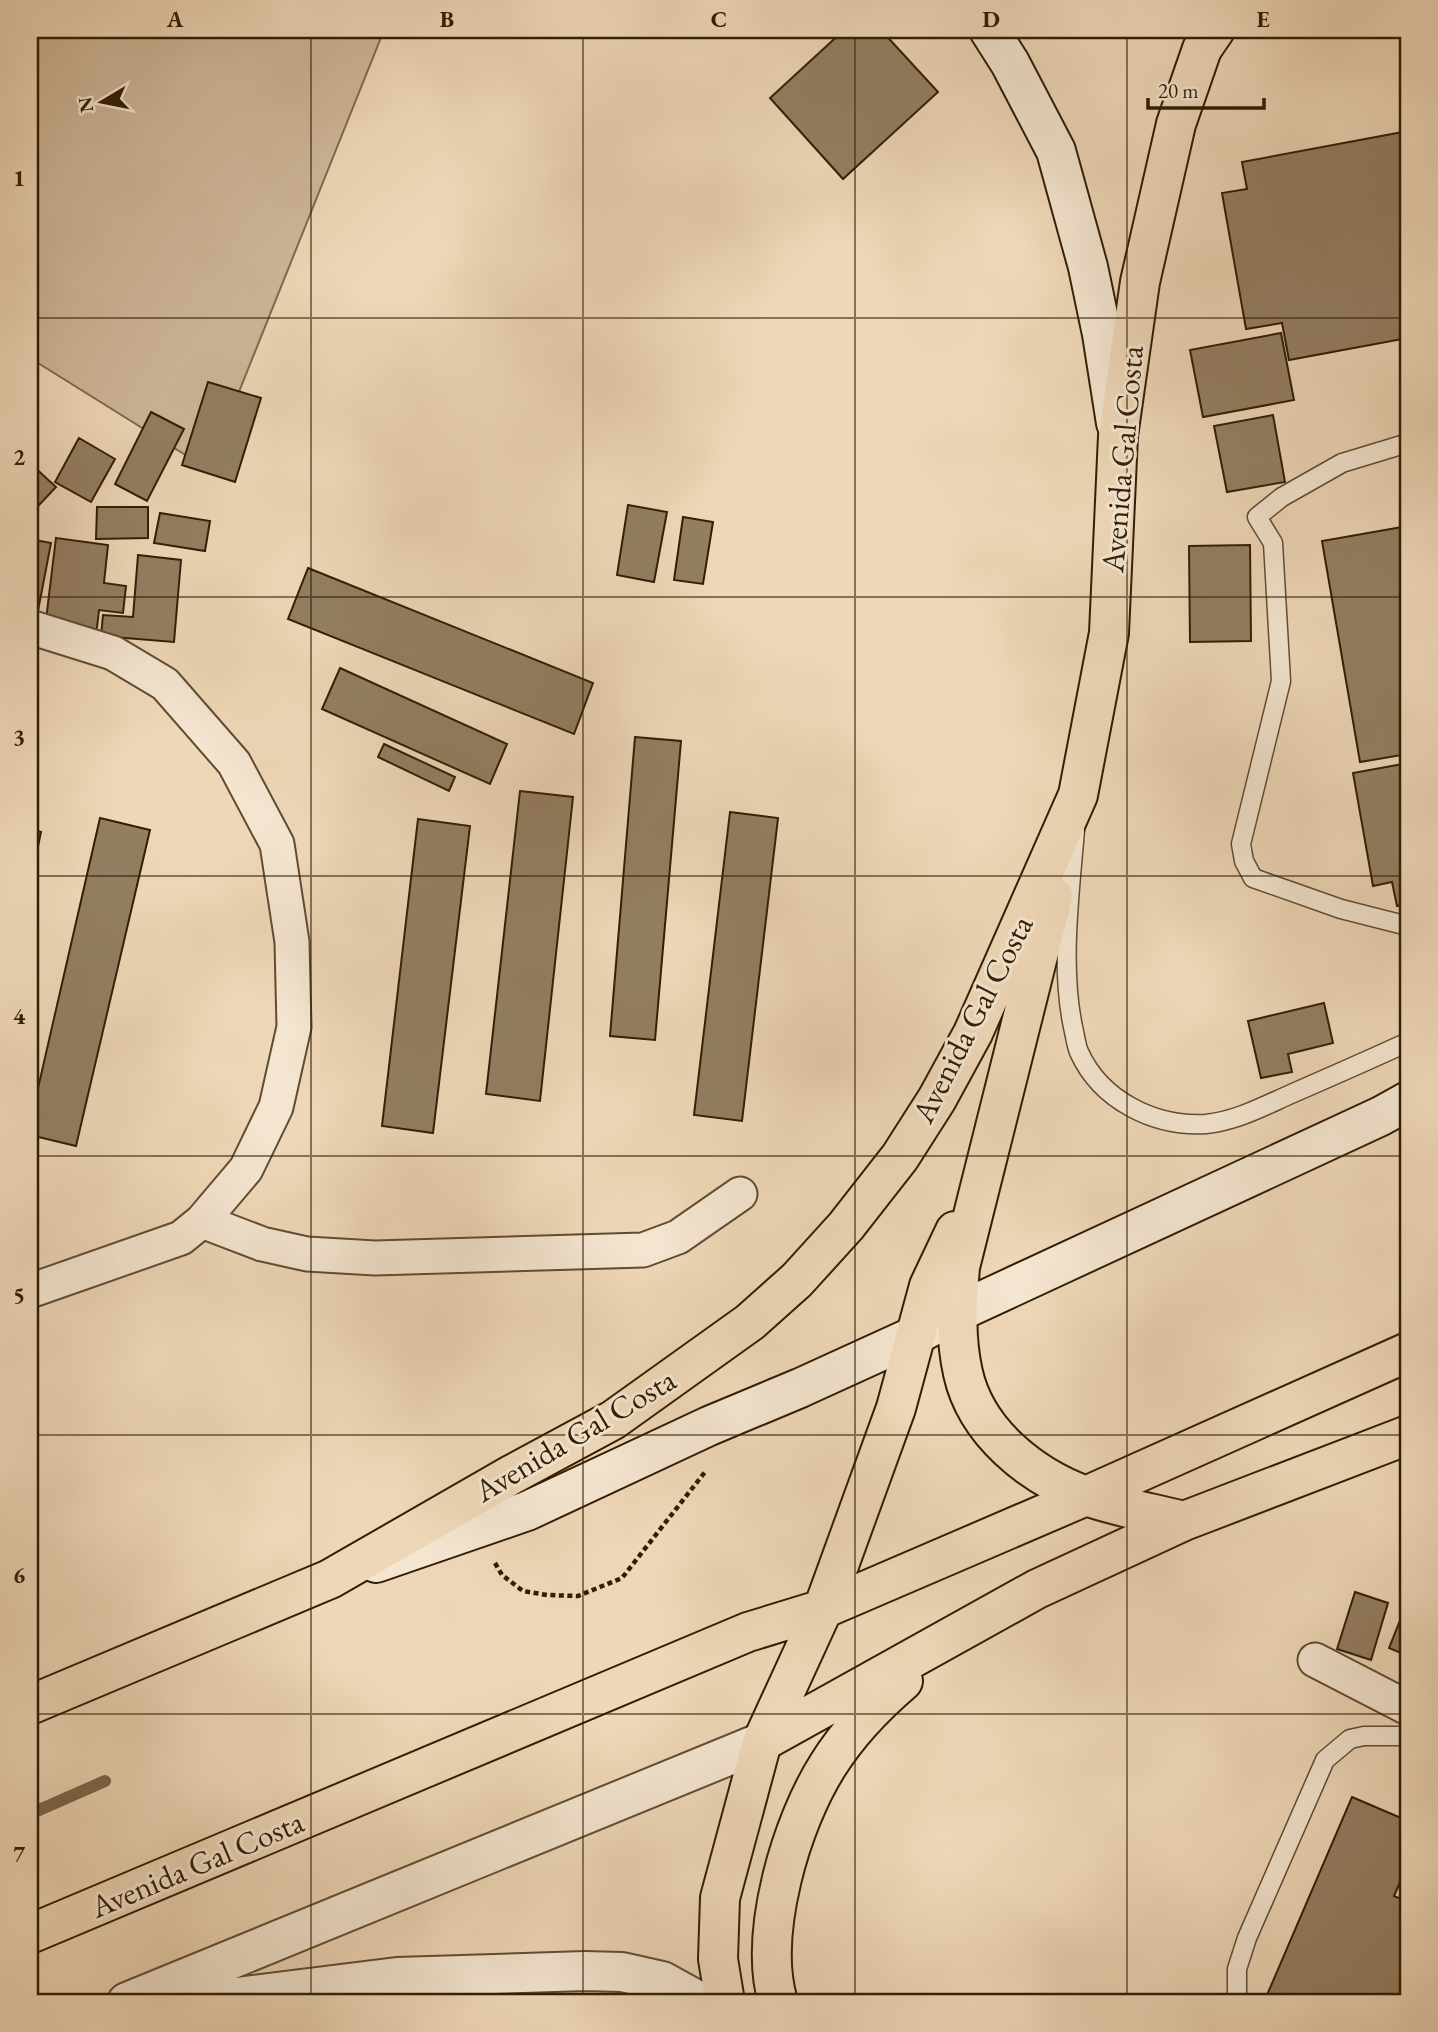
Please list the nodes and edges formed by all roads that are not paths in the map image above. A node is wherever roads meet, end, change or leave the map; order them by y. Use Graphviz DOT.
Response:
graph roads {
  1 [pos="989,30"];
  2 [pos="1215,30"];
  3 [pos="1118,436"];
  4 [pos="1408,443"];
  5 [pos="30,627"];
  6 [pos="1078,795"];
  7 [pos="1408,926"];
  8 [pos="1408,1042"];
  9 [pos="1408,1101"];
  10 [pos="981,1186"];
  11 [pos="740,1194"];
  12 [pos="202,1221"];
  13 [pos="30,1291"];
  14 [pos="956,1313"];
  15 [pos="914,1336"];
  16 [pos="1408,1339"];
  17 [pos="1391,1359"];
  18 [pos="1408,1435"];
  19 [pos="1086,1496"];
  20 [pos="1184,1521"];
  21 [pos="330,1579"];
  22 [pos="823,1609"];
  23 [pos="959,1634"];
  24 [pos="1315,1660"];
  25 [pos="30,1705"];
  26 [pos="1408,1708"];
  27 [pos="1408,1736"];
  28 [pos="762,1742"];
  29 [pos="30,1934"];
  30 [pos="127,2002"];
  31 [pos="199,2002"];
  32 [pos="700,2002"];
  33 [pos="725,2002"];
  34 [pos="778,2002"];
  35 [pos="1237,2002"];
  1 -- 3 [label="main road"];
  2 -- 3 [label="main road, Avenida Gal Costa"];
  3 -- 6 [label="main road, Avenida Gal Costa"];
  4 -- 7 [label="lane"];
  5 -- 12 [label="street"];
  6 -- 8 [label="lane"];
  6 -- 10 [label="main road"];
  6 -- 21 [label="main road, Avenida Gal Costa"];
  9 -- 14 [label="main road"];
  10 -- 14 [label="main road"];
  10 -- 15 [label="main road"];
  11 -- 12 [label="street"];
  12 -- 13 [label="street"];
  14 -- 15 [label="main road"];
  14 -- 19 [label="main road"];
  15 -- 21 [label="main road"];
  15 -- 22 [label="main road"];
  16 -- 17 [label="main road"];
  17 -- 19 [label="main road, Avenida Gal Costa"];
  18 -- 20 [label="main road"];
  19 -- 20 [label="main road"];
  19 -- 22 [label="main road, Avenida Gal Costa"];
  20 -- 23 [label="main road"];
  21 -- 25 [label="main road, Avenida Gal Costa"];
  22 -- 28 [label="main road"];
  22 -- 29 [label="main road, Avenida Gal Costa"];
  23 -- 28 [label="main road"];
  23 -- 34 [label="main road"];
  24 -- 26 [label="street"];
  27 -- 35 [label="lane"];
  28 -- 30 [label="main road"];
  28 -- 33 [label="main road"];
  31 -- 32 [label="main road"];
}
